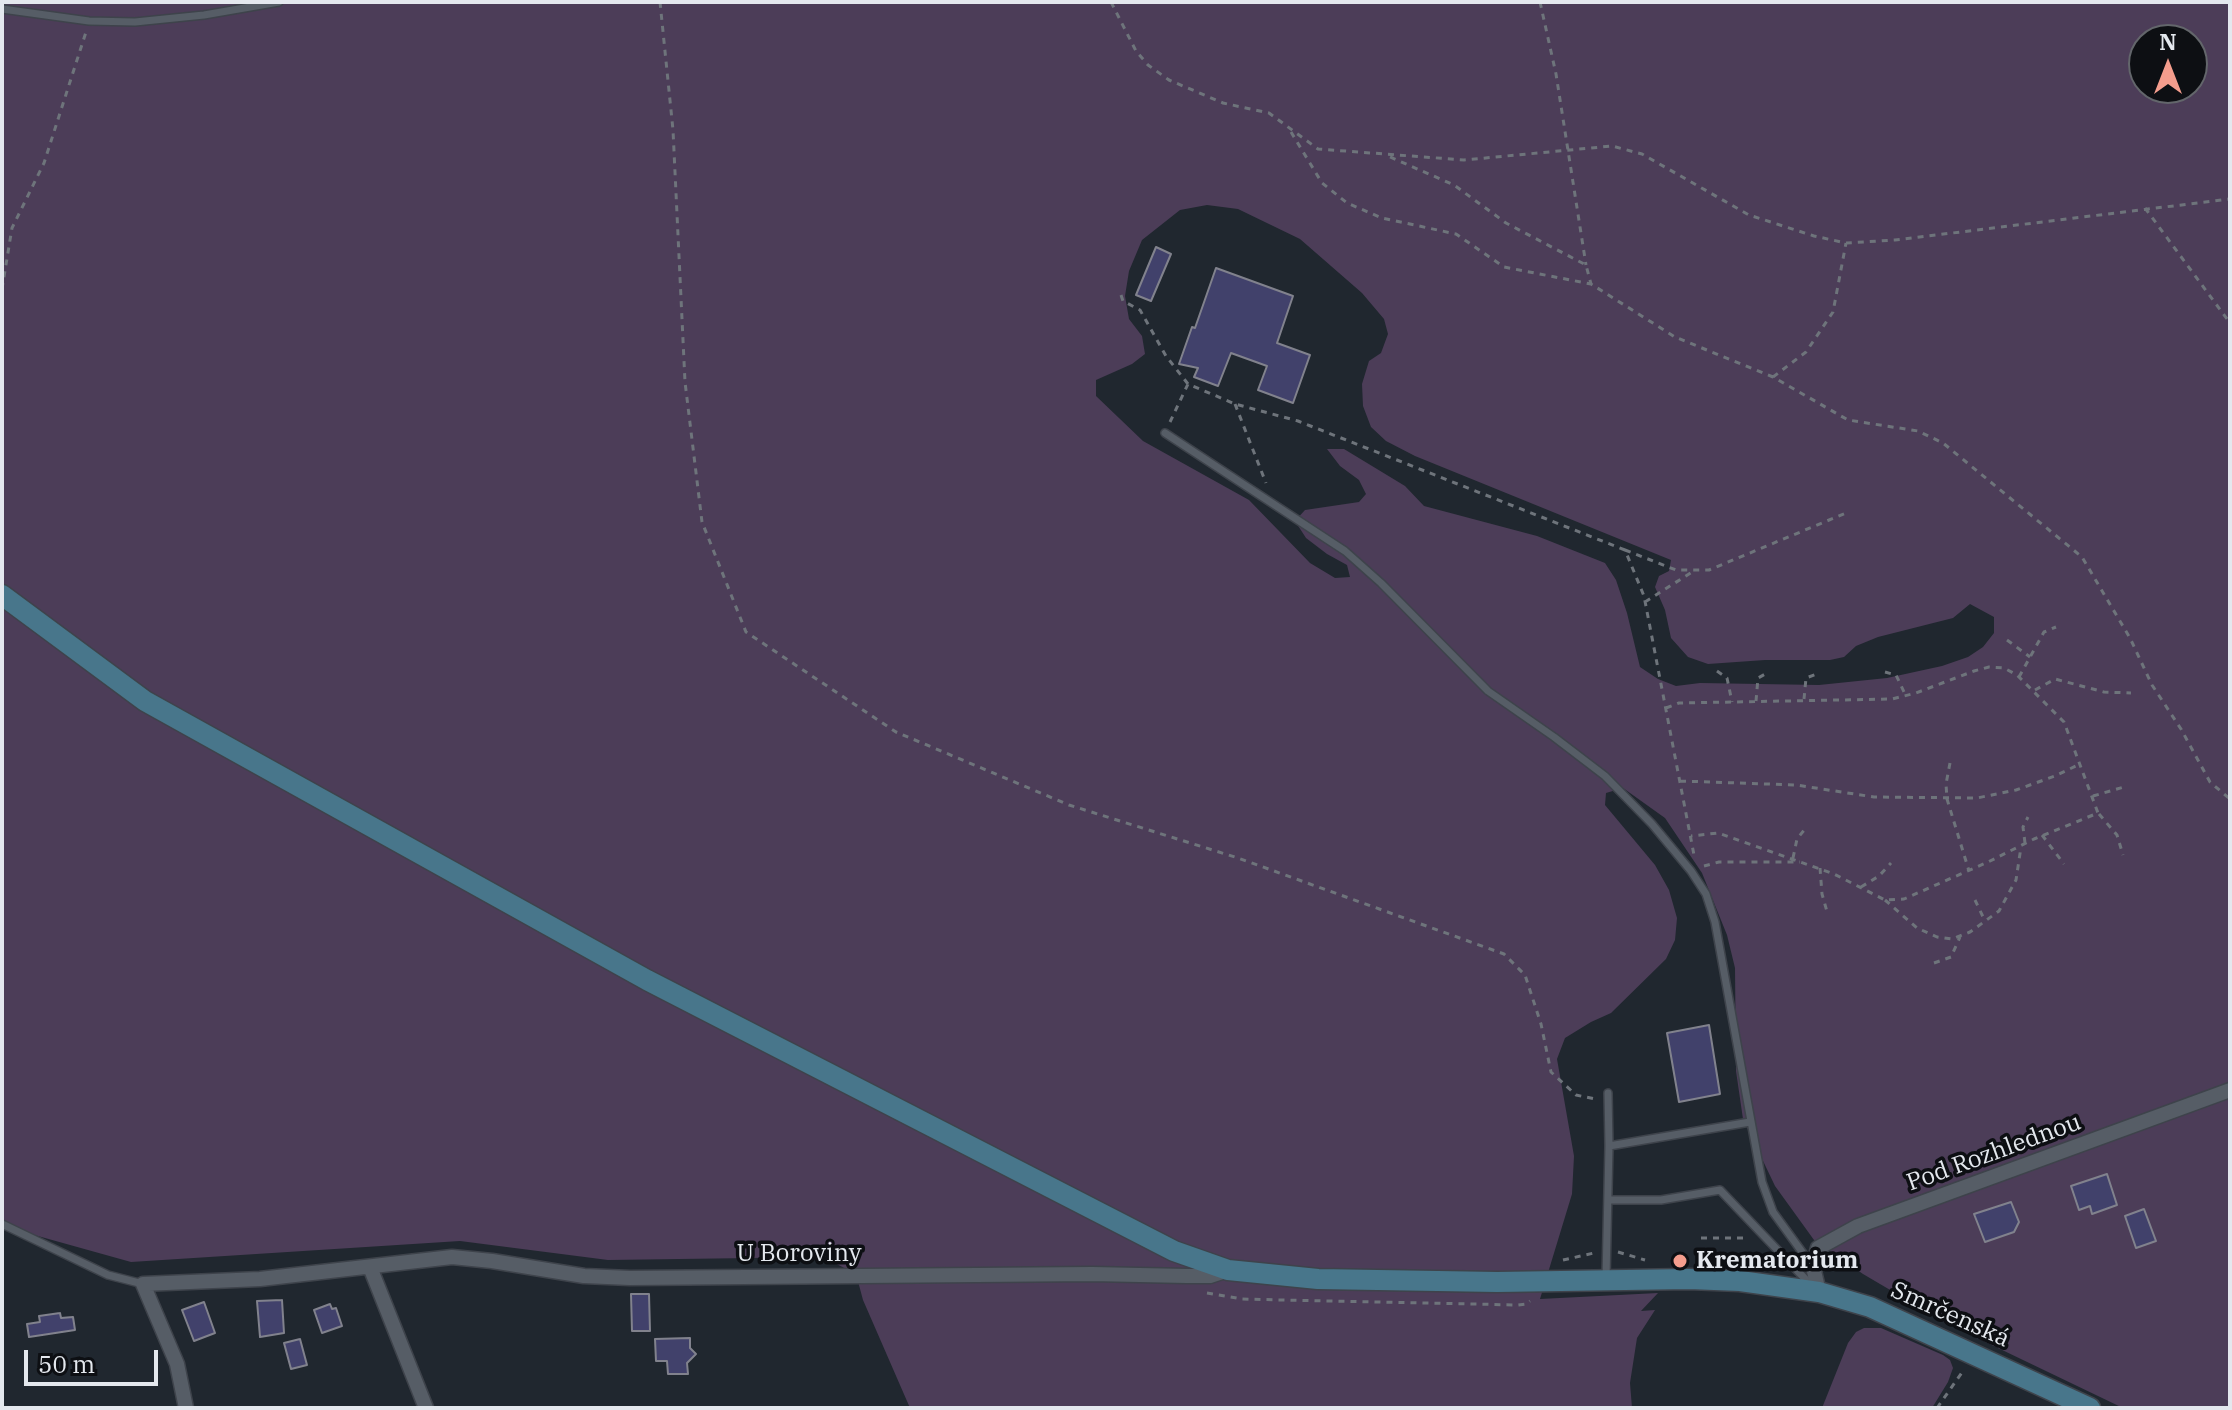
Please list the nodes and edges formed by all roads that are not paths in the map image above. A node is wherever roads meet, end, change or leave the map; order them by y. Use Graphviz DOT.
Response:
graph roads {
  1 [pos="279,2"];
  2 [pos="2,9"];
  3 [pos="1165,433"];
  4 [pos="2,595"];
  5 [pos="2230,1090"];
  6 [pos="1608,1097"];
  7 [pos="1750,1122"];
  8 [pos="1609,1146"];
  9 [pos="1609,1200"];
  10 [pos="2,1224"];
  11 [pos="370,1267"];
  12 [pos="1813,1267"];
  13 [pos="1228,1270"];
  14 [pos="1606,1280"];
  15 [pos="143,1284"];
  16 [pos="1819,1292"];
  17 [pos="186,1408"];
  18 [pos="426,1408"];
  19 [pos="2090,1408"];
  1 -- 2 [label="lane"];
  3 -- 7 [label="lane"];
  4 -- 13 [label="street, Smrčenská"];
  5 -- 12 [label="street, Pod Rozhlednou"];
  6 -- 8 [label="lane"];
  7 -- 8 [label="lane"];
  7 -- 12 [label="lane"];
  8 -- 9 [label="lane"];
  9 -- 14 [label="lane"];
  9 -- 16 [label="lane"];
  10 -- 15 [label="lane"];
  11 -- 13 [label="street, U Boroviny"];
  11 -- 15 [label="street, U Boroviny"];
  11 -- 18 [label="street"];
  12 -- 16 [label="street"];
  13 -- 14 [label="street, Smrčenská"];
  14 -- 16 [label="street, Smrčenská"];
  15 -- 17 [label="street"];
  16 -- 19 [label="street, Smrčenská"];
}
